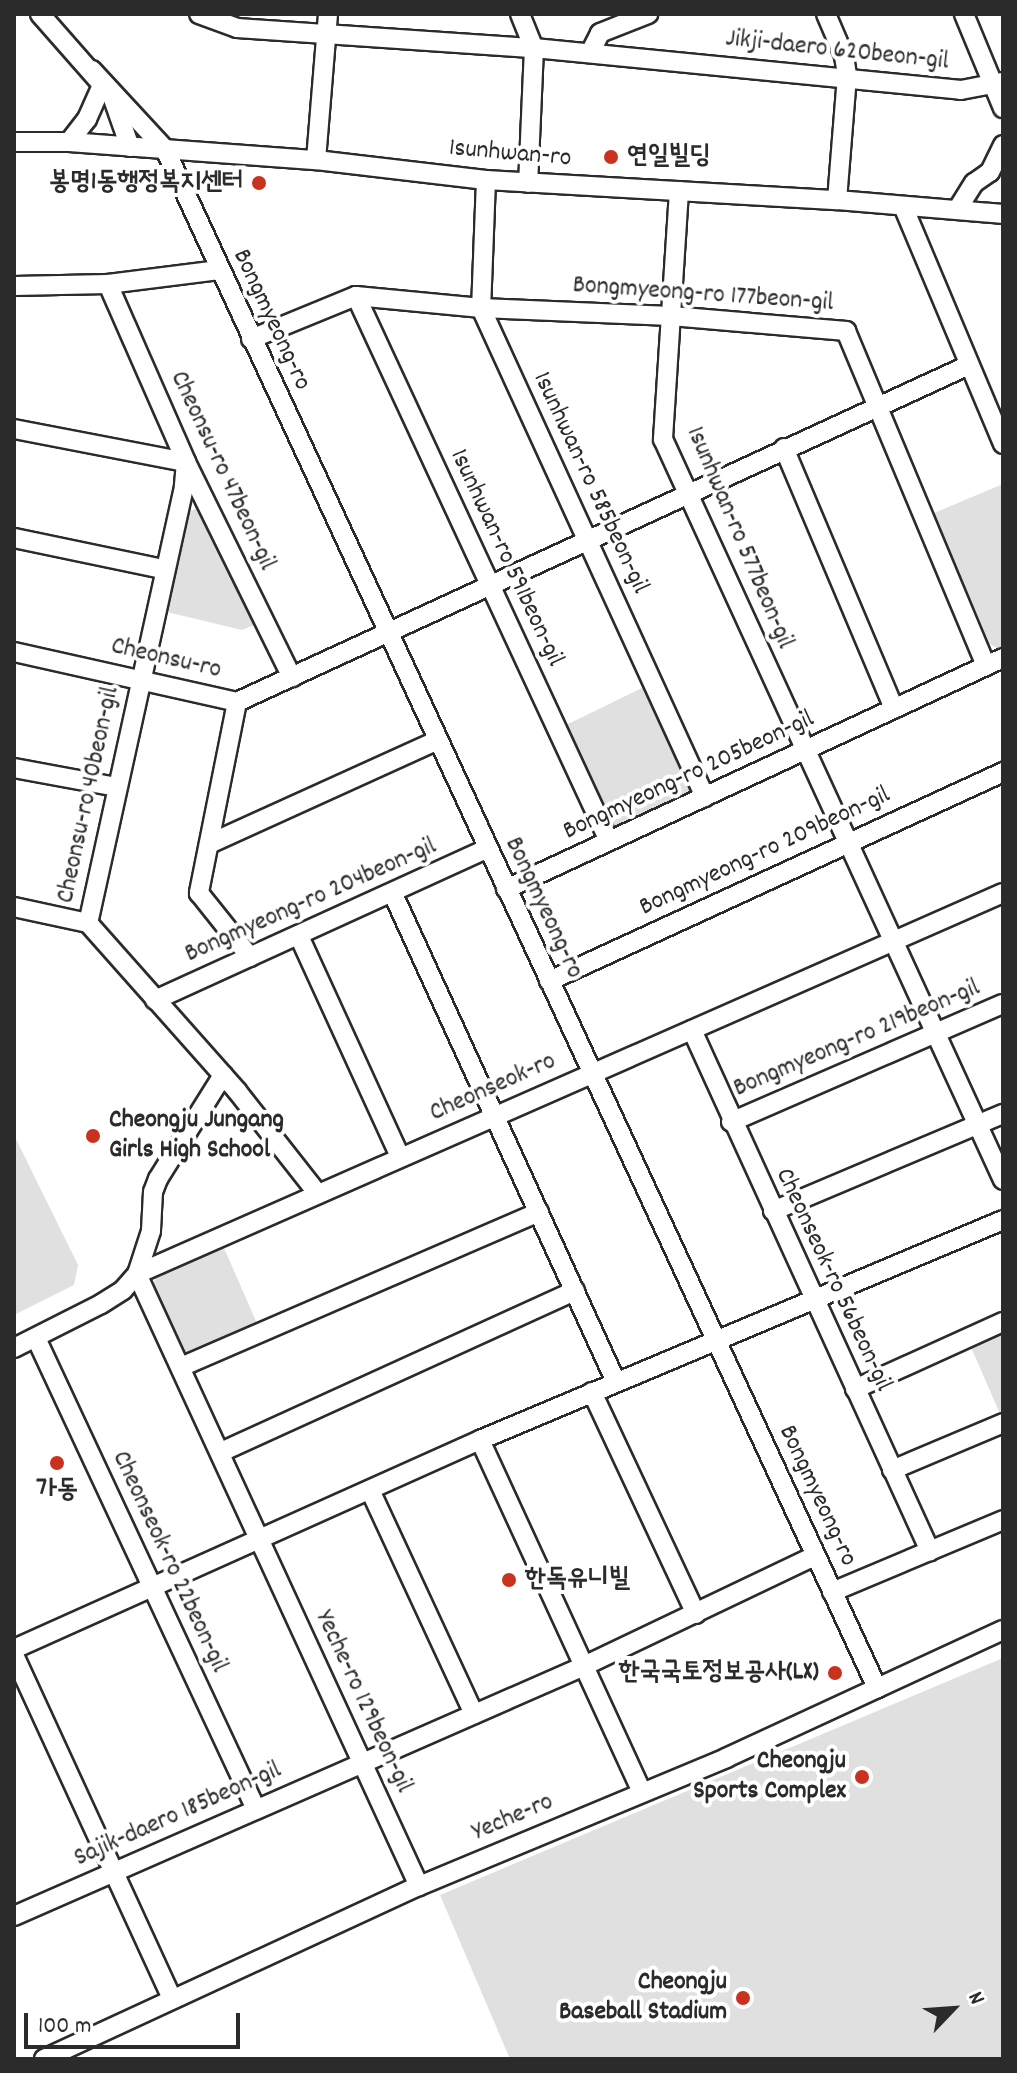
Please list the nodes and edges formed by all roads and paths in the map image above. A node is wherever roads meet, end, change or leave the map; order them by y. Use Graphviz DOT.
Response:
graph roads {
  1 [pos="41,14"];
  2 [pos="199,14"];
  3 [pos="328,14"];
  4 [pos="520,14"];
  5 [pos="648,14"];
  6 [pos="826,14"];
  7 [pos="964,14"];
  8 [pos="326,35"];
  9 [pos="534,48"];
  10 [pos="590,53"];
  11 [pos="847,76"];
  12 [pos="98,77"];
  13 [pos="998,84"];
  14 [pos="1003,108"];
  15 [pos="14,142"];
  16 [pos="69,142"];
  17 [pos="1003,145"];
  18 [pos="130,147"];
  19 [pos="165,149"];
  20 [pos="316,160"];
  21 [pos="486,180"];
  22 [pos="528,183"];
  23 [pos="679,191"];
  24 [pos="837,200"];
  25 [pos="903,206"];
  26 [pos="957,210"];
  27 [pos="1003,214"];
  28 [pos="219,270"];
  29 [pos="108,284"];
  30 [pos="14,286"];
  31 [pos="356,296"];
  32 [pos="481,308"];
  33 [pos="671,316"];
  34 [pos="251,339"];
  35 [pos="969,365"];
  36 [pos="879,406"];
  37 [pos="14,429"];
  38 [pos="1003,444"];
  39 [pos="784,448"];
  40 [pos="186,462"];
  41 [pos="686,492"];
  42 [pos="14,538"];
  43 [pos="588,538"];
  44 [pos="163,569"];
  45 [pos="488,583"];
  46 [pos="388,630"];
  47 [pos="14,652"];
  48 [pos="995,662"];
  49 [pos="292,677"];
  50 [pos="141,679"];
  51 [pos="237,702"];
  52 [pos="894,709"];
  53 [pos="436,741"];
  54 [pos="806,753"];
  55 [pos="14,768"];
  56 [pos="1003,772"];
  57 [pos="117,787"];
  58 [pos="705,797"];
  59 [pos="609,841"];
  60 [pos="847,842"];
  61 [pos="209,844"];
  62 [pos="487,849"];
  63 [pos="506,889"];
  64 [pos="1003,893"];
  65 [pos="393,894"];
  66 [pos="14,907"];
  67 [pos="88,923"];
  68 [pos="299,936"];
  69 [pos="894,942"];
  70 [pos="250,957"];
  71 [pos="549,981"];
  72 [pos="155,1000"];
  73 [pos="1003,1004"];
  74 [pos="692,1030"];
  75 [pos="936,1034"];
  76 [pos="591,1074"];
  77 [pos="223,1075"];
  78 [pos="1003,1114"];
  79 [pos="495,1116"];
  80 [pos="731,1122"];
  81 [pos="979,1125"];
  82 [pos="400,1157"];
  83 [pos="1003,1180"];
  84 [pos="318,1194"];
  85 [pos="773,1211"];
  86 [pos="539,1212"];
  87 [pos="1003,1220"];
  88 [pos="137,1274"];
  89 [pos="575,1291"];
  90 [pos="815,1302"];
  91 [pos="1003,1322"];
  92 [pos="36,1338"];
  93 [pos="719,1342"];
  94 [pos="14,1348"];
  95 [pos="181,1367"];
  96 [pos="616,1382"];
  97 [pos="855,1389"];
  98 [pos="592,1392"];
  99 [pos="1003,1423"];
  100 [pos="480,1440"];
  101 [pos="221,1452"];
  102 [pos="892,1470"];
  103 [pos="370,1490"];
  104 [pos="1003,1520"];
  105 [pos="258,1540"];
  106 [pos="930,1551"];
  107 [pos="815,1556"];
  108 [pos="152,1588"];
  109 [pos="832,1592"];
  110 [pos="696,1614"];
  111 [pos="1003,1630"];
  112 [pos="14,1652"];
  113 [pos="584,1666"];
  114 [pos="877,1688"];
  115 [pos="474,1714"];
  116 [pos="362,1762"];
  117 [pos="642,1792"];
  118 [pos="255,1807"];
  119 [pos="116,1872"];
  120 [pos="419,1886"];
  121 [pos="14,1916"];
  122 [pos="172,1998"];
  123 [pos="44,2059"];
  1 -- 12 [label="street"];
  2 -- 8 [label="street, Jikji-daero 620beon-gil"];
  3 -- 8 [label="street"];
  4 -- 9 [label="street"];
  5 -- 10 [label="street"];
  6 -- 11 [label="street"];
  7 -- 13 [label="street"];
  8 -- 9 [label="street, Jikji-daero 620beon-gil"];
  8 -- 20 [label="street"];
  9 -- 10 [label="street, Jikji-daero 620beon-gil"];
  9 -- 22 [label="street"];
  10 -- 11 [label="street, Jikji-daero 620beon-gil"];
  11 -- 13 [label="street, Jikji-daero 620beon-gil"];
  11 -- 24 [label="street"];
  12 -- 16 [label="street"];
  12 -- 18 [label="street"];
  12 -- 19 [label="street, Bongmyeong-ro"];
  13 -- 14 [label="street"];
  15 -- 16 [label="street, 1sunhwan-ro"];
  16 -- 18 [label="street, 1sunhwan-ro"];
  17 -- 26 [label="street"];
  18 -- 19 [label="street, 1sunhwan-ro"];
  19 -- 20 [label="street, 1sunhwan-ro"];
  19 -- 28 [label="street, Bongmyeong-ro"];
  20 -- 21 [label="street, 1sunhwan-ro"];
  21 -- 22 [label="street, 1sunhwan-ro"];
  21 -- 32 [label="street, 1sunhwan-ro 585beon-gil"];
  22 -- 23 [label="street, 1sunhwan-ro"];
  23 -- 24 [label="street, 1sunhwan-ro"];
  23 -- 33 [label="street, 1sunhwan-ro 577beon-gil"];
  24 -- 25 [label="street, 1sunhwan-ro"];
  25 -- 26 [label="street, 1sunhwan-ro"];
  25 -- 35 [label="street"];
  26 -- 27 [label="street, 1sunhwan-ro"];
  28 -- 29 [label="street"];
  28 -- 34 [label="street, Bongmyeong-ro"];
  29 -- 30 [label="street"];
  29 -- 40 [label="street, Cheonsu-ro 47beon-gil"];
  31 -- 32 [label="street, Bongmyeong-ro 177beon-gil"];
  31 -- 34 [label="street, Bongmyeong-ro 177beon-gil"];
  31 -- 45 [label="street, 1sunhwan-ro 591beon-gil"];
  32 -- 33 [label="street, Bongmyeong-ro 177beon-gil"];
  32 -- 43 [label="street, 1sunhwan-ro 585beon-gil"];
  33 -- 36 [label="street, Bongmyeong-ro 177beon-gil"];
  33 -- 41 [label="street, 1sunhwan-ro 577beon-gil"];
  34 -- 46 [label="street, Bongmyeong-ro"];
  35 -- 36 [label="street, Cheonsu-ro"];
  35 -- 38 [label="street"];
  36 -- 39 [label="street, Cheonsu-ro"];
  36 -- 48 [label="street, Bongmyeong-ro 177beon-gil"];
  37 -- 40 [label="street"];
  39 -- 41 [label="street, Cheonsu-ro"];
  39 -- 52 [label="street"];
  40 -- 44 [label="street, Cheonsu-ro 40beon-gil"];
  40 -- 49 [label="street, Cheonsu-ro 47beon-gil"];
  41 -- 43 [label="street, Cheonsu-ro"];
  41 -- 54 [label="street, 1sunhwan-ro 577beon-gil"];
  42 -- 44 [label="street"];
  43 -- 45 [label="street, Cheonsu-ro"];
  43 -- 58 [label="street, 1sunhwan-ro 585beon-gil"];
  44 -- 50 [label="street, Cheonsu-ro 40beon-gil"];
  45 -- 46 [label="street, Cheonsu-ro"];
  45 -- 59 [label="street, 1sunhwan-ro 591beon-gil"];
  46 -- 49 [label="street, Cheonsu-ro"];
  46 -- 53 [label="street, Bongmyeong-ro"];
  47 -- 50 [label="street, Cheonsu-ro"];
  48 -- 52 [label="street, Bongmyeong-ro 205beon-gil"];
  49 -- 51 [label="street, Cheonsu-ro"];
  50 -- 51 [label="street, Cheonsu-ro"];
  50 -- 57 [label="street, Cheonsu-ro 40beon-gil"];
  51 -- 61 [label="street"];
  52 -- 54 [label="street, Bongmyeong-ro 205beon-gil"];
  53 -- 61 [label="street"];
  53 -- 62 [label="street, Bongmyeong-ro"];
  54 -- 58 [label="street, Bongmyeong-ro 205beon-gil"];
  54 -- 60 [label="street, 1sunhwan-ro 577beon-gil"];
  55 -- 57 [label="street"];
  56 -- 60 [label="street, Bongmyeong-ro 209beon-gil"];
  57 -- 67 [label="street, Cheonsu-ro 40beon-gil"];
  58 -- 59 [label="street, Bongmyeong-ro 205beon-gil"];
  59 -- 63 [label="street, Bongmyeong-ro 205beon-gil"];
  60 -- 69 [label="street, 1sunhwan-ro 577beon-gil"];
  60 -- 71 [label="street, Bongmyeong-ro 209beon-gil"];
  61 -- 70 [label="street"];
  62 -- 63 [label="street, Bongmyeong-ro"];
  62 -- 65 [label="street, Bongmyeong-ro 204beon-gil"];
  63 -- 71 [label="street, Bongmyeong-ro"];
  64 -- 69 [label="street, Cheonseok-ro"];
  65 -- 68 [label="street, Bongmyeong-ro 204beon-gil"];
  65 -- 79 [label="street"];
  66 -- 67 [label="street"];
  67 -- 72 [label="street"];
  68 -- 70 [label="street, Bongmyeong-ro 204beon-gil"];
  68 -- 82 [label="street"];
  69 -- 74 [label="street, Cheonseok-ro"];
  69 -- 75 [label="street, 1sunhwan-ro 577beon-gil"];
  70 -- 72 [label="street, Bongmyeong-ro 204beon-gil"];
  71 -- 76 [label="street, Bongmyeong-ro"];
  72 -- 77 [label="street"];
  73 -- 75 [label="street, Bongmyeong-ro 219beon-gil"];
  74 -- 76 [label="street, Cheonseok-ro"];
  74 -- 80 [label="street, Cheonseok-ro 56beon-gil"];
  75 -- 80 [label="street, Bongmyeong-ro 219beon-gil"];
  75 -- 81 [label="street, 1sunhwan-ro 577beon-gil"];
  76 -- 79 [label="street, Cheonseok-ro"];
  76 -- 93 [label="street, Bongmyeong-ro"];
  77 -- 84 [label="street"];
  77 -- 88 [label="street"];
  78 -- 81 [label="street"];
  79 -- 82 [label="street, Cheonseok-ro"];
  79 -- 86 [label="street"];
  80 -- 85 [label="street, Cheonseok-ro 56beon-gil"];
  81 -- 83 [label="street, 1sunhwan-ro 577beon-gil"];
  81 -- 85 [label="street"];
  82 -- 84 [label="street, Cheonseok-ro"];
  84 -- 88 [label="street, Cheonseok-ro"];
  85 -- 90 [label="street, Cheonseok-ro 56beon-gil"];
  86 -- 89 [label="street"];
  86 -- 95 [label="street"];
  87 -- 90 [label="street"];
  88 -- 92 [label="street, Cheonseok-ro"];
  88 -- 95 [label="street, Yeche-ro 129beon-gil"];
  89 -- 96 [label="street"];
  89 -- 101 [label="street"];
  90 -- 93 [label="street"];
  90 -- 97 [label="street, Cheonseok-ro 56beon-gil"];
  91 -- 97 [label="street"];
  92 -- 94 [label="street, Cheonseok-ro"];
  92 -- 108 [label="street, Cheonseok-ro 22beon-gil"];
  93 -- 96 [label="street"];
  93 -- 107 [label="street, Bongmyeong-ro"];
  95 -- 101 [label="street, Yeche-ro 129beon-gil"];
  96 -- 98 [label="street"];
  97 -- 102 [label="street, Cheonseok-ro 56beon-gil"];
  98 -- 100 [label="street"];
  98 -- 110 [label="street"];
  99 -- 102 [label="street"];
  100 -- 103 [label="street"];
  100 -- 113 [label="street"];
  101 -- 105 [label="street, Yeche-ro 129beon-gil"];
  102 -- 106 [label="street, Cheonseok-ro 56beon-gil"];
  103 -- 105 [label="street"];
  103 -- 115 [label="street"];
  104 -- 106 [label="street"];
  105 -- 108 [label="street"];
  105 -- 116 [label="street, Yeche-ro 129beon-gil"];
  106 -- 109 [label="street"];
  107 -- 109 [label="street, Bongmyeong-ro"];
  107 -- 110 [label="street, Sajik-daero 185beon-gil"];
  108 -- 112 [label="street"];
  108 -- 118 [label="street, Cheonseok-ro 22beon-gil"];
  109 -- 114 [label="street, Bongmyeong-ro"];
  110 -- 113 [label="street, Sajik-daero 185beon-gil"];
  111 -- 114 [label="street, Yeche-ro"];
  112 -- 119 [label="street"];
  113 -- 115 [label="street, Sajik-daero 185beon-gil"];
  113 -- 117 [label="street"];
  114 -- 117 [label="street, Yeche-ro"];
  115 -- 116 [label="street, Sajik-daero 185beon-gil"];
  116 -- 118 [label="street, Sajik-daero 185beon-gil"];
  116 -- 120 [label="street, Yeche-ro 129beon-gil"];
  117 -- 120 [label="street, Yeche-ro"];
  118 -- 119 [label="street, Sajik-daero 185beon-gil"];
  119 -- 121 [label="street, Sajik-daero 185beon-gil"];
  119 -- 122 [label="street"];
  120 -- 122 [label="street, Yeche-ro"];
  122 -- 123 [label="street, Yeche-ro"];
}
